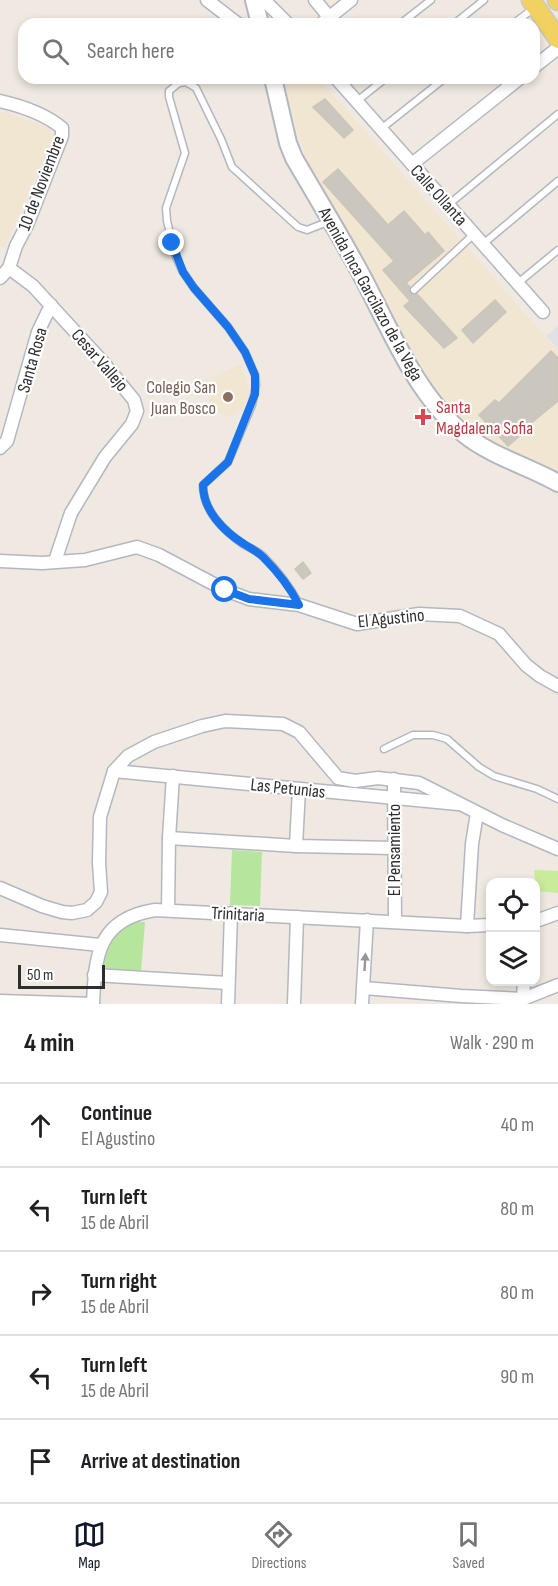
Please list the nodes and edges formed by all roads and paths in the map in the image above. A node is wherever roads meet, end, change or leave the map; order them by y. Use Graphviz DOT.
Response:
graph roads {
  1 [pos="207,0"];
  2 [pos="254,0"];
  3 [pos="264,0"];
  4 [pos="315,0"];
  5 [pos="351,0"];
  6 [pos="431,0"];
  7 [pos="484,0"];
  8 [pos="534,3"];
  9 [pos="230,18"];
  10 [pos="258,18"];
  11 [pos="282,18"];
  12 [pos="324,18"];
  13 [pos="329,18"];
  14 [pos="408,18"];
  15 [pos="462,18"];
  16 [pos="519,18"];
  17 [pos="558,39"];
  18 [pos="558,48"];
  19 [pos="540,62"];
  20 [pos="178,84"];
  21 [pos="189,84"];
  22 [pos="274,84"];
  23 [pos="341,84"];
  24 [pos="378,84"];
  25 [pos="438,84"];
  26 [pos="512,84"];
  27 [pos="0,101"];
  28 [pos="356,102"];
  29 [pos="558,114"];
  30 [pos="381,129"];
  31 [pos="412,164"];
  32 [pos="558,181"];
  33 [pos="448,205"];
  34 [pos="330,221"];
  35 [pos="474,234"];
  36 [pos="483,244"];
  37 [pos="558,250"];
  38 [pos="9,268"];
  39 [pos="0,278"];
  40 [pos="518,284"];
  41 [pos="414,290"];
  42 [pos="51,305"];
  43 [pos="543,312"];
  44 [pos="0,448"];
  45 [pos="558,483"];
  46 [pos="0,561"];
  47 [pos="55,561"];
  48 [pos="299,605"];
  49 [pos="558,686"];
  50 [pos="384,748"];
  51 [pos="114,771"];
  52 [pos="173,776"];
  53 [pos="394,779"];
  54 [pos="299,789"];
  55 [pos="394,798"];
  56 [pos="558,799"];
  57 [pos="462,804"];
  58 [pos="477,813"];
  59 [pos="169,838"];
  60 [pos="296,846"];
  61 [pos="393,848"];
  62 [pos="558,849"];
  63 [pos="0,888"];
  64 [pos="168,910"];
  65 [pos="231,913"];
  66 [pos="558,913"];
  67 [pos="297,917"];
  68 [pos="367,920"];
  69 [pos="540,920"];
  70 [pos="395,921"];
  71 [pos="486,925"];
  72 [pos="467,926"];
  73 [pos="0,935"];
  74 [pos="100,945"];
  75 [pos="94,975"];
  76 [pos="228,983"];
  77 [pos="558,985"];
  78 [pos="524,986"];
  79 [pos="364,988"];
  80 [pos="523,999"];
  81 [pos="461,1000"];
  82 [pos="0,1001"];
  83 [pos="493,1001"];
  84 [pos="93,1004"];
  85 [pos="228,1004"];
  86 [pos="294,1004"];
  87 [pos="362,1004"];
  1 -- 9 [label="street"];
  2 -- 10 [label="street"];
  3 -- 11 [label="street"];
  4 -- 12 [label="street"];
  5 -- 13 [label="street"];
  6 -- 14 [label="lane"];
  7 -- 15 [label="lane"];
  8 -- 16 [label="lane"];
  8 -- 17 [label="main road"];
  18 -- 19 [label="street"];
  20 -- 48 [label="lane"];
  21 -- 34 [label="lane"];
  22 -- 34 [label="street, Avenida Inca Garcilazo de la Vega"];
  23 -- 28 [label="street, Calle Ollanta"];
  24 -- 28 [label="lane"];
  25 -- 30 [label="lane"];
  26 -- 31 [label="street"];
  27 -- 38 [label="street, 10 de Noviembre"];
  28 -- 30 [label="street, Calle Ollanta"];
  29 -- 33 [label="lane"];
  30 -- 31 [label="street, Calle Ollanta"];
  31 -- 33 [label="street, Calle Ollanta"];
  32 -- 36 [label="lane"];
  33 -- 35 [label="street, Calle Ollanta"];
  34 -- 45 [label="street, Avenida Inca Garcilazo de la Vega"];
  35 -- 36 [label="street, Calle Ollanta"];
  35 -- 41 [label="lane"];
  36 -- 40 [label="street, Calle Ollanta"];
  37 -- 40 [label="lane"];
  38 -- 39 [label="street"];
  38 -- 42 [label="street, Cesar Vallejo"];
  40 -- 43 [label="street, Calle Ollanta"];
  42 -- 44 [label="street, Santa Rosa"];
  42 -- 47 [label="street, Cesar Vallejo"];
  46 -- 47 [label="street, El Agustino"];
  47 -- 48 [label="street, El Agustino"];
  48 -- 49 [label="street, El Agustino"];
  50 -- 56 [label="lane"];
  51 -- 52 [label="street, Las Petunias"];
  51 -- 53 [label="street"];
  51 -- 63 [label="street"];
  52 -- 54 [label="street, Las Petunias"];
  52 -- 59 [label="street"];
  53 -- 55 [label="street, El Pensamiento"];
  53 -- 57 [label="street"];
  54 -- 55 [label="street, Las Petunias"];
  54 -- 60 [label="street"];
  55 -- 57 [label="street, Las Petunias"];
  55 -- 61 [label="street, El Pensamiento"];
  57 -- 58 [label="street"];
  58 -- 62 [label="street"];
  58 -- 72 [label="street"];
  59 -- 60 [label="street"];
  59 -- 64 [label="street"];
  60 -- 61 [label="street"];
  61 -- 70 [label="street, El Pensamiento"];
  64 -- 65 [label="street, Trinitaria"];
  64 -- 74 [label="street, Trinitaria"];
  65 -- 67 [label="street, Trinitaria"];
  65 -- 76 [label="street"];
  66 -- 69 [label="street"];
  67 -- 68 [label="street, Trinitaria"];
  67 -- 86 [label="street"];
  68 -- 70 [label="street, Trinitaria"];
  79 -- 68 [label="street, one-way"];
  70 -- 72 [label="street, Trinitaria"];
  71 -- 72 [label="street, Trinitaria"];
  73 -- 74 [label="street"];
  74 -- 75 [label="street"];
  75 -- 76 [label="street"];
  75 -- 84 [label="street"];
  76 -- 85 [label="street"];
  77 -- 80 [label="street"];
  78 -- 80 [label="street"];
  79 -- 81 [label="street"];
  79 -- 87 [label="street"];
  80 -- 83 [label="street"];
  81 -- 83 [label="street"];
  82 -- 84 [label="street"];
}
